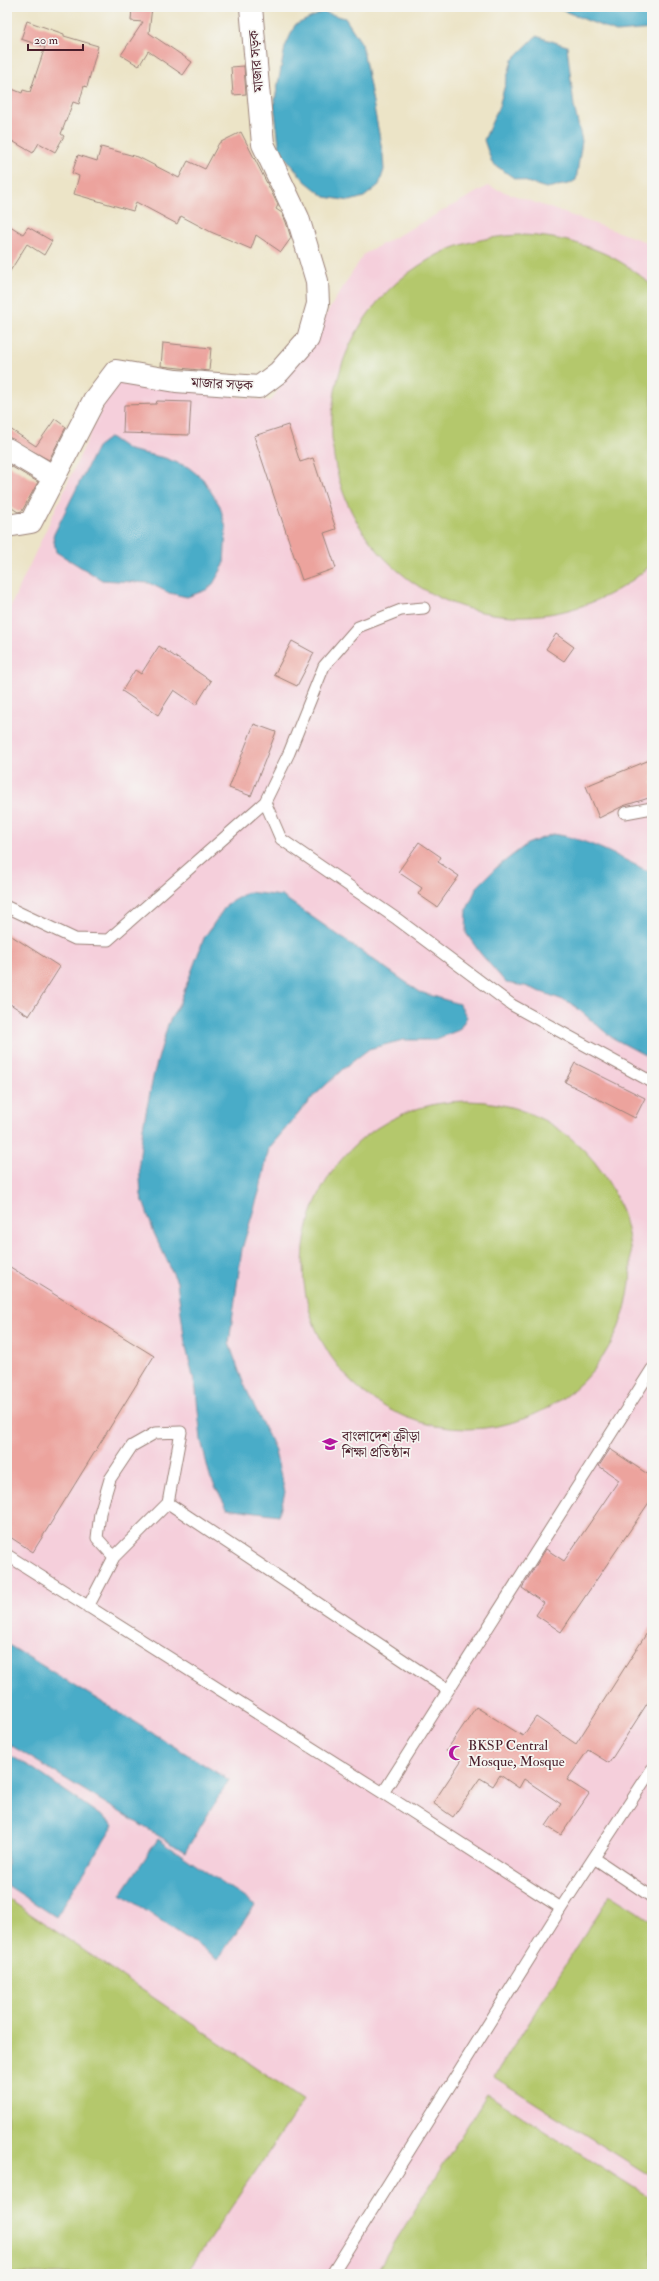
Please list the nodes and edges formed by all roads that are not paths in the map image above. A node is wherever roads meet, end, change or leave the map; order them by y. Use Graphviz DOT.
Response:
graph roads {
  1 [pos="251,7"];
  2 [pos="7,449"];
  3 [pos="54,477"];
  4 [pos="7,526"];
  5 [pos="424,608"];
  6 [pos="265,802"];
  7 [pos="652,808"];
  8 [pos="625,814"];
  9 [pos="7,907"];
  10 [pos="652,1082"];
  11 [pos="652,1369"];
  12 [pos="168,1503"];
  13 [pos="7,1555"];
  14 [pos="114,1557"];
  15 [pos="88,1607"];
  16 [pos="448,1690"];
  17 [pos="652,1769"];
  18 [pos="383,1792"];
  19 [pos="594,1858"];
  20 [pos="652,1897"];
  21 [pos="561,1908"];
  22 [pos="332,2274"];
  1 -- 3 [label="street, মাজার সড়ক"];
  2 -- 3 [label="street"];
  3 -- 4 [label="street, মাজার সড়ক"];
  5 -- 6 [label="lane"];
  6 -- 9 [label="lane"];
  6 -- 10 [label="lane"];
  7 -- 8 [label="lane"];
  11 -- 16 [label="lane"];
  12 -- 14 [label="lane"];
  12 -- 14 [label="lane"];
  12 -- 16 [label="lane"];
  13 -- 15 [label="lane"];
  14 -- 15 [label="lane"];
  15 -- 18 [label="lane"];
  16 -- 18 [label="lane"];
  17 -- 19 [label="lane"];
  18 -- 21 [label="lane"];
  19 -- 20 [label="lane"];
  19 -- 21 [label="lane"];
  21 -- 22 [label="lane"];
}
